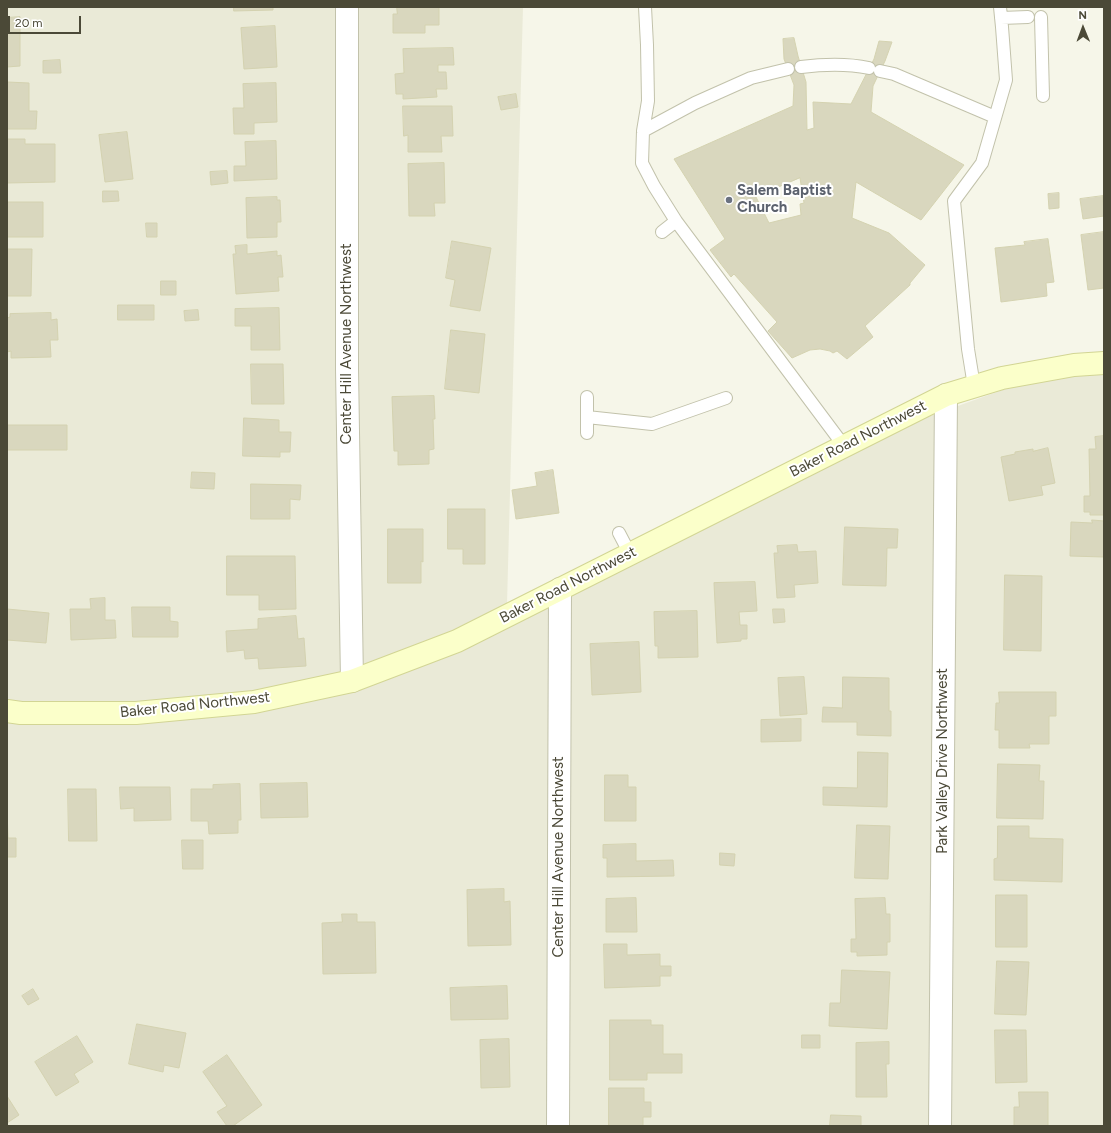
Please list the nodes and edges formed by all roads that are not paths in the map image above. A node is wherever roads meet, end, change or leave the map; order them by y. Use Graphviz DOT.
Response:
graph roads {
  1 [pos="347,7"];
  2 [pos="645,7"];
  3 [pos="1000,12"];
  4 [pos="1028,17"];
  5 [pos="1041,17"];
  6 [pos="801,67"];
  7 [pos="788,69"];
  8 [pos="1043,96"];
  9 [pos="995,117"];
  10 [pos="642,131"];
  11 [pos="676,221"];
  12 [pos="662,232"];
  13 [pos="1104,363"];
  14 [pos="974,386"];
  15 [pos="946,395"];
  16 [pos="587,397"];
  17 [pos="726,398"];
  18 [pos="587,417"];
  19 [pos="586,433"];
  20 [pos="844,446"];
  21 [pos="619,533"];
  22 [pos="630,554"];
  23 [pos="560,589"];
  24 [pos="352,681"];
  25 [pos="7,711"];
  26 [pos="558,1126"];
  27 [pos="940,1126"];
  1 -- 24 [label="street, Center Hill Avenue Northwest"];
  2 -- 10 [label="lane"];
  3 -- 4 [label="lane"];
  3 -- 9 [label="lane"];
  5 -- 8 [label="lane"];
  6 -- 9 [label="lane"];
  7 -- 10 [label="lane"];
  9 -- 14 [label="lane"];
  10 -- 11 [label="lane"];
  11 -- 12 [label="lane"];
  11 -- 20 [label="lane"];
  13 -- 14 [label="street, Baker Road Northwest"];
  14 -- 15 [label="street, Baker Road Northwest"];
  15 -- 20 [label="street, Baker Road Northwest"];
  15 -- 27 [label="street, Park Valley Drive Northwest"];
  16 -- 18 [label="lane"];
  17 -- 18 [label="lane"];
  18 -- 19 [label="lane"];
  20 -- 22 [label="street, Baker Road Northwest"];
  21 -- 22 [label="lane"];
  22 -- 23 [label="street, Baker Road Northwest"];
  23 -- 24 [label="street, Baker Road Northwest"];
  23 -- 26 [label="street, Center Hill Avenue Northwest"];
  24 -- 25 [label="street, Baker Road Northwest"];
}
